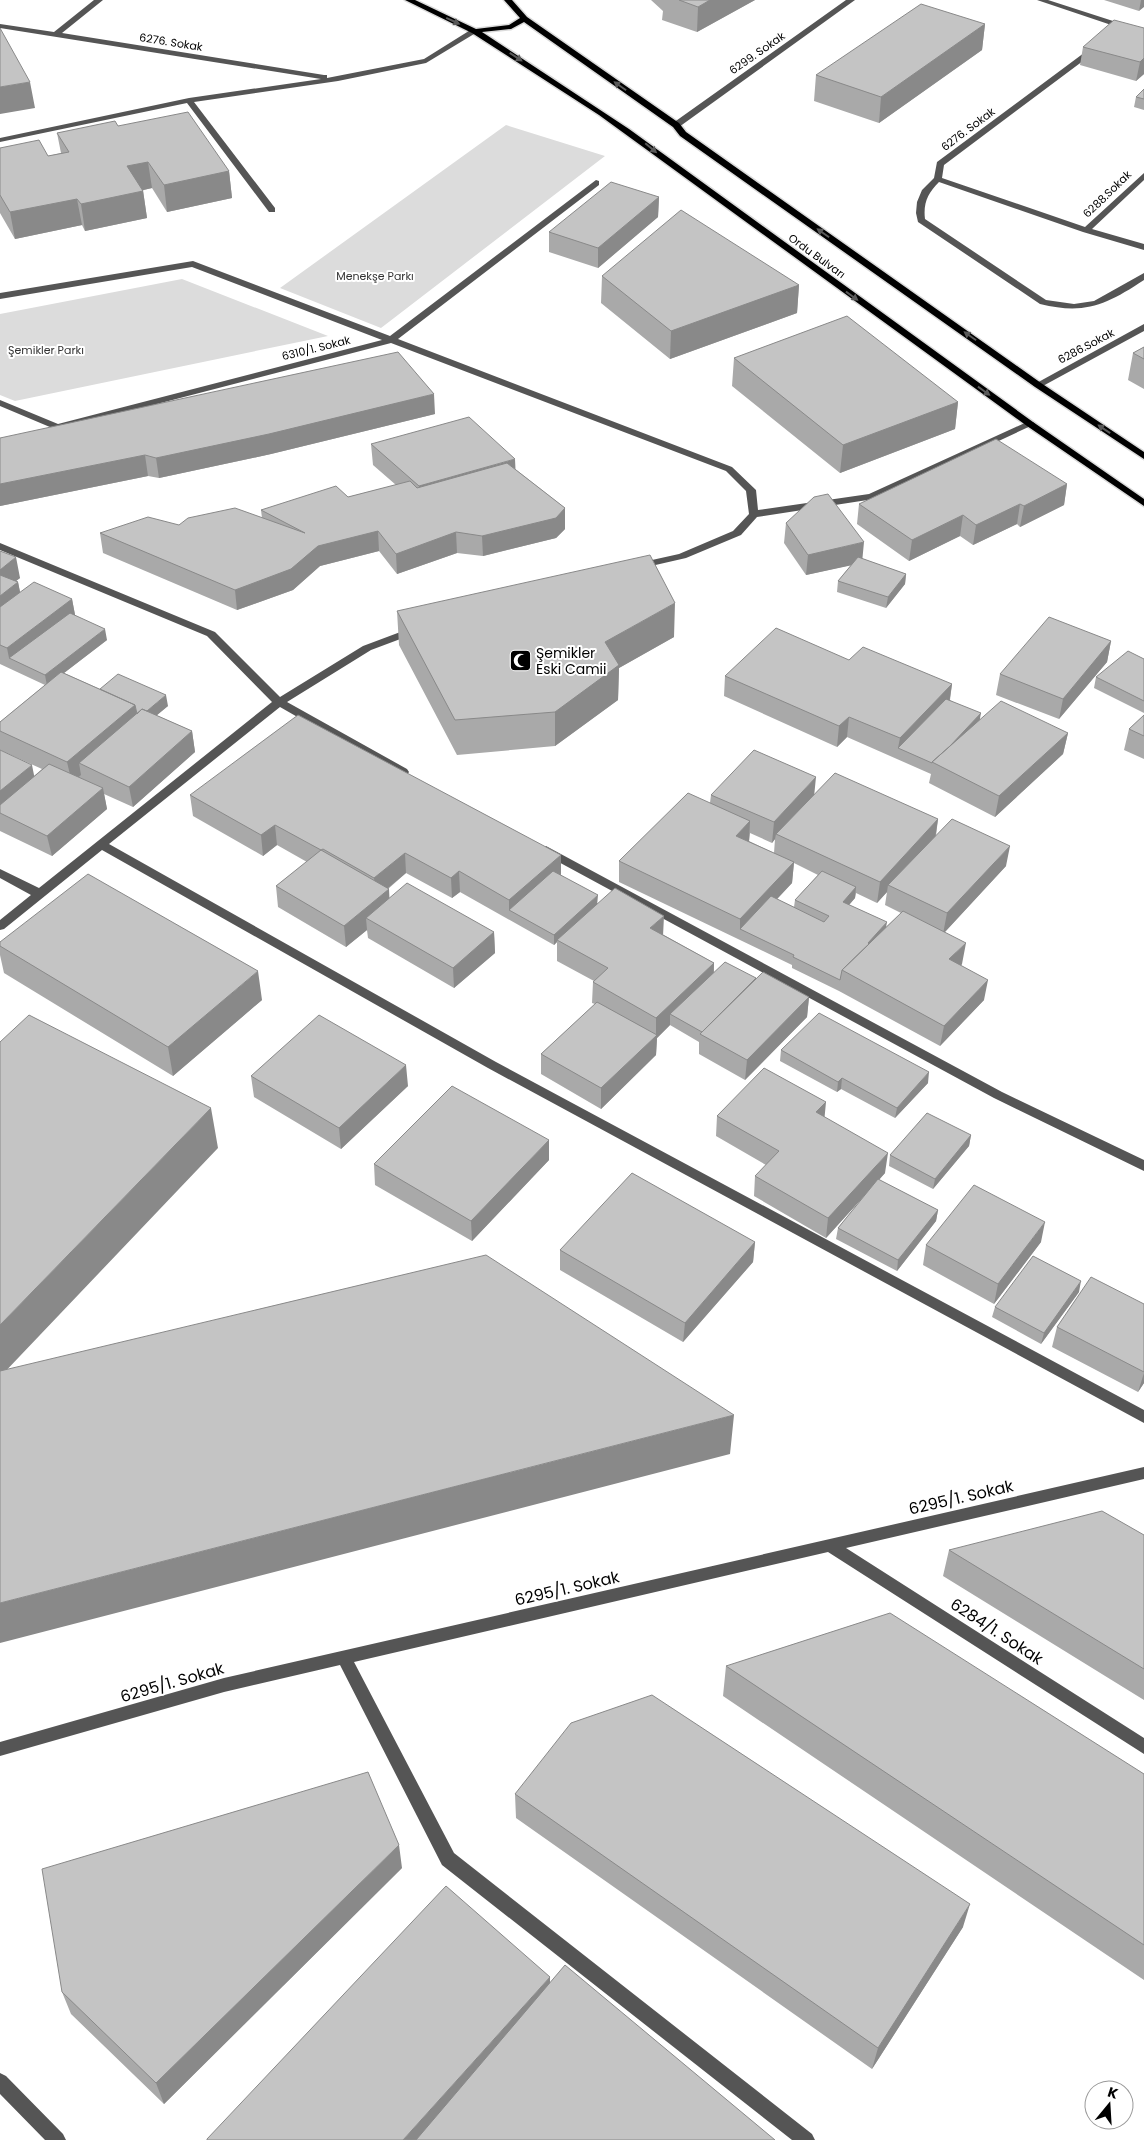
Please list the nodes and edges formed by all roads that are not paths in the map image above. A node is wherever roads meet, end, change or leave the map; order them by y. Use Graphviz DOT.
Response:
graph roads {
  1 [pos="99,0"];
  2 [pos="409,0"];
  3 [pos="508,0"];
  4 [pos="851,0"];
  5 [pos="1032,0"];
  6 [pos="1041,1"];
  7 [pos="524,19"];
  8 [pos="0,26"];
  9 [pos="1124,28"];
  10 [pos="475,31"];
  11 [pos="1116,34"];
  12 [pos="1144,34"];
  13 [pos="55,35"];
  14 [pos="1100,46"];
  15 [pos="338,79"];
  16 [pos="189,100"];
  17 [pos="676,125"];
  18 [pos="0,140"];
  19 [pos="1144,175"];
  20 [pos="938,179"];
  21 [pos="596,183"];
  22 [pos="272,210"];
  23 [pos="1086,230"];
  24 [pos="1144,247"];
  25 [pos="1144,276"];
  26 [pos="0,296"];
  27 [pos="1144,327"];
  28 [pos="391,340"];
  29 [pos="1038,385"];
  30 [pos="0,403"];
  31 [pos="1030,424"];
  32 [pos="1144,456"];
  33 [pos="1144,503"];
  34 [pos="754,514"];
  35 [pos="0,546"];
  36 [pos="624,569"];
  37 [pos="429,625"];
  38 [pos="279,702"];
  39 [pos="415,778"];
  40 [pos="100,844"];
  41 [pos="536,844"];
  42 [pos="0,873"];
  43 [pos="40,894"];
  44 [pos="0,926"];
  45 [pos="1144,1166"];
  46 [pos="1144,1417"];
  47 [pos="1144,1473"];
  48 [pos="831,1546"];
  49 [pos="344,1658"];
  50 [pos="1144,1746"];
  51 [pos="0,1749"];
  52 [pos="0,2082"];
  53 [pos="57,2140"];
  54 [pos="806,2140"];
  1 -- 13 [label="street"];
  2 -- 10 [label="main road, Ordu Bulvarı, one-way"];
  3 -- 7 [label="main road, Ordu Bulvarı"];
  4 -- 17 [label="street, 6299. Sokak"];
  5 -- 6 [label="street"];
  6 -- 9 [label="street"];
  7 -- 10 [label="main road"];
  17 -- 7 [label="main road, Ordu Bulvarı, one-way"];
  8 -- 13 [label="street, 6276. Sokak"];
  9 -- 11 [label="street"];
  9 -- 12 [label="street"];
  10 -- 15 [label="street"];
  10 -- 31 [label="main road, Ordu Bulvarı, one-way"];
  13 -- 15 [label="street, 6276. Sokak"];
  14 -- 20 [label="street, 6276. Sokak"];
  15 -- 16 [label="street"];
  16 -- 18 [label="street"];
  16 -- 22 [label="street"];
  29 -- 17 [label="main road, Ordu Bulvarı, one-way"];
  19 -- 23 [label="street, 6288.Sokak"];
  20 -- 23 [label="street"];
  20 -- 25 [label="street, 6276. Sokak"];
  21 -- 28 [label="street, 6310/1. Sokak"];
  23 -- 24 [label="street"];
  26 -- 28 [label="street"];
  27 -- 29 [label="street, 6286.Sokak"];
  28 -- 30 [label="street, 6310/1. Sokak"];
  28 -- 34 [label="street"];
  32 -- 29 [label="main road, Ordu Bulvarı, one-way"];
  31 -- 33 [label="main road, Ordu Bulvarı"];
  31 -- 34 [label="street"];
  34 -- 36 [label="street"];
  35 -- 38 [label="street"];
  37 -- 38 [label="street"];
  38 -- 39 [label="street"];
  38 -- 40 [label="street"];
  40 -- 43 [label="street"];
  40 -- 46 [label="street"];
  41 -- 45 [label="street"];
  42 -- 43 [label="street"];
  43 -- 44 [label="street"];
  47 -- 48 [label="street, 6295/1. Sokak"];
  48 -- 49 [label="street, 6295/1. Sokak"];
  48 -- 50 [label="street, 6284/1. Sokak"];
  49 -- 51 [label="street, 6295/1. Sokak"];
  49 -- 54 [label="street"];
  52 -- 53 [label="street"];
}
